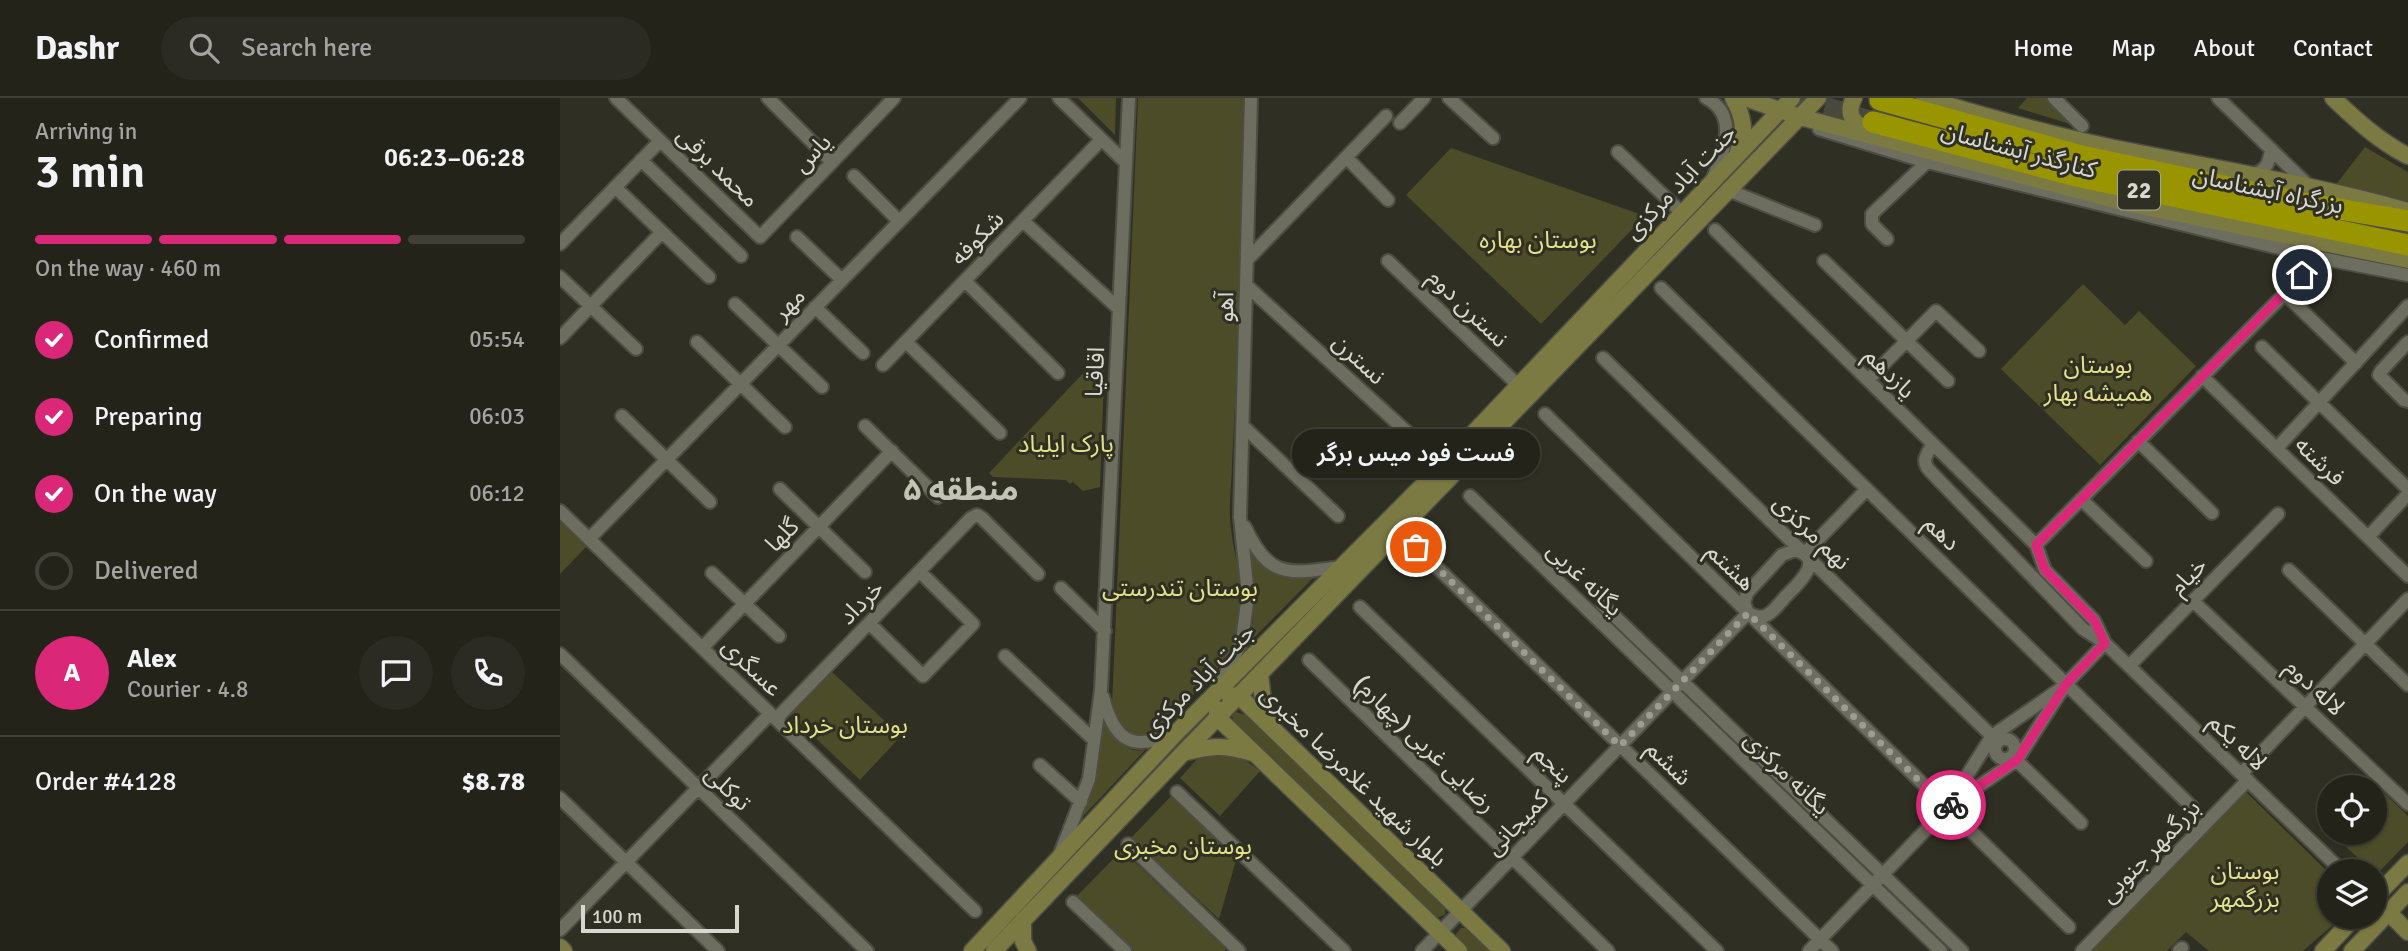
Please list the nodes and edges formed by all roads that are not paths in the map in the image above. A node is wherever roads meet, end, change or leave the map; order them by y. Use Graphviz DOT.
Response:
graph roads {
  1 [pos="616,98"];
  2 [pos="768,98"];
  3 [pos="894,98"];
  4 [pos="1020,98"];
  5 [pos="1059,98"];
  6 [pos="1129,98"];
  7 [pos="1251,98"];
  8 [pos="1424,98"];
  9 [pos="1449,98"];
  10 [pos="1706,98"];
  11 [pos="1732,98"];
  12 [pos="1745,98"];
  13 [pos="1792,98"];
  14 [pos="1818,98"];
  15 [pos="1854,98"];
  16 [pos="1924,98"];
  17 [pos="1939,98"];
  18 [pos="2054,98"];
  19 [pos="2218,98"];
  20 [pos="2333,98"];
  21 [pos="1880,100"];
  22 [pos="1780,110"];
  23 [pos="1386,116"];
  24 [pos="1800,117"];
  25 [pos="1400,122"];
  26 [pos="2005,122"];
  27 [pos="2082,126"];
  28 [pos="1819,129"];
  29 [pos="1873,131"];
  30 [pos="1493,138"];
  31 [pos="1101,140"];
  32 [pos="660,141"];
  33 [pos="2271,149"];
  34 [pos="1618,152"];
  35 [pos="1736,156"];
  36 [pos="2408,156"];
  37 [pos="1346,157"];
  38 [pos="641,160"];
  39 [pos="832,162"];
  40 [pos="1927,162"];
  41 [pos="1126,163"];
  42 [pos="1750,167"];
  43 [pos="854,176"];
  44 [pos="2251,176"];
  45 [pos="1711,183"];
  46 [pos="615,187"];
  47 [pos="2312,189"];
  48 [pos="1728,190"];
  49 [pos="1388,200"];
  50 [pos="2408,211"];
  51 [pos="1682,213"];
  52 [pos="1023,221"];
  53 [pos="2408,221"];
  54 [pos="899,222"];
  55 [pos="1815,225"];
  56 [pos="1715,230"];
  57 [pos="662,232"];
  58 [pos="760,237"];
  59 [pos="797,237"];
  60 [pos="1886,239"];
  61 [pos="560,244"];
  62 [pos="2408,246"];
  63 [pos="741,256"];
  64 [pos="2320,258"];
  65 [pos="1247,260"];
  66 [pos="2408,260"];
  67 [pos="1388,261"];
  68 [pos="1824,261"];
  69 [pos="2408,275"];
  70 [pos="560,277"];
  71 [pos="709,277"];
  72 [pos="842,280"];
  73 [pos="965,281"];
  74 [pos="1247,285"];
  75 [pos="1661,288"];
  76 [pos="1617,293"];
  77 [pos="2284,293"];
  78 [pos="735,304"];
  79 [pos="591,306"];
  80 [pos="2408,306"];
  81 [pos="816,307"];
  82 [pos="1119,309"];
  83 [pos="560,338"];
  84 [pos="1906,341"];
  85 [pos="696,342"];
  86 [pos="906,342"];
  87 [pos="2408,342"];
  88 [pos="778,345"];
  89 [pos="2262,347"];
  90 [pos="636,349"];
  91 [pos="1979,351"];
  92 [pos="863,353"];
  93 [pos="1603,358"];
  94 [pos="2356,363"];
  95 [pos="883,365"];
  96 [pos="1058,373"];
  97 [pos="2202,376"];
  98 [pos="1868,380"];
  99 [pos="1948,381"];
  100 [pos="740,384"];
  101 [pos="1519,386"];
  102 [pos="822,387"];
  103 [pos="2408,401"];
  104 [pos="2319,403"];
  105 [pos="1545,414"];
  106 [pos="622,416"];
  107 [pos="865,426"];
  108 [pos="1243,426"];
  109 [pos="785,427"];
  110 [pos="1000,433"];
  111 [pos="2138,441"];
  112 [pos="1932,445"];
  113 [pos="2277,448"];
  114 [pos="892,452"];
  115 [pos="666,459"];
  116 [pos="1443,465"];
  117 [pos="780,489"];
  118 [pos="1867,489"];
  119 [pos="2408,489"];
  120 [pos="2408,494"];
  121 [pos="1470,496"];
  122 [pos="938,497"];
  123 [pos="2081,499"];
  124 [pos="710,502"];
  125 [pos="560,511"];
  126 [pos="2212,513"];
  127 [pos="2278,514"];
  128 [pos="1338,516"];
  129 [pos="1240,517"];
  130 [pos="819,527"];
  131 [pos="2368,537"];
  132 [pos="589,538"];
  133 [pos="2036,545"];
  134 [pos="1416,547"];
  135 [pos="1804,554"];
  136 [pos="2146,561"];
  137 [pos="1342,567"];
  138 [pos="2290,570"];
  139 [pos="865,572"];
  140 [pos="920,572"];
  141 [pos="712,573"];
  142 [pos="1038,574"];
  143 [pos="2408,576"];
  144 [pos="1061,588"];
  145 [pos="2408,599"];
  146 [pos="2193,601"];
  147 [pos="745,604"];
  148 [pos="1603,605"];
  149 [pos="1360,607"];
  150 [pos="1748,613"];
  151 [pos="869,623"];
  152 [pos="1105,631"];
  153 [pos="779,636"];
  154 [pos="2105,643"];
  155 [pos="2365,643"];
  156 [pos="702,648"];
  157 [pos="560,654"];
  158 [pos="1005,656"];
  159 [pos="1309,660"];
  160 [pos="2129,667"];
  161 [pos="1260,674"];
  162 [pos="1682,682"];
  163 [pos="2066,684"];
  164 [pos="2408,685"];
  165 [pos="1101,690"];
  166 [pos="1672,692"];
  167 [pos="1215,694"];
  168 [pos="1239,696"];
  169 [pos="2305,707"];
  170 [pos="773,716"];
  171 [pos="1217,717"];
  172 [pos="1271,728"];
  173 [pos="1177,732"];
  174 [pos="1995,739"];
  175 [pos="1094,740"];
  176 [pos="1620,746"];
  177 [pos="1183,752"];
  178 [pos="1257,755"];
  179 [pos="2015,758"];
  180 [pos="1040,765"];
  181 [pos="2244,777"];
  182 [pos="698,788"];
  183 [pos="1177,792"];
  184 [pos="560,799"];
  185 [pos="1081,802"];
  186 [pos="1564,804"];
  187 [pos="2408,804"];
  188 [pos="1947,808"];
  189 [pos="2193,808"];
  190 [pos="2081,823"];
  191 [pos="1128,844"];
  192 [pos="1512,858"];
  193 [pos="2329,859"];
  194 [pos="1058,860"];
  195 [pos="626,862"];
  196 [pos="2408,863"];
  197 [pos="2408,870"];
  198 [pos="1877,880"];
  199 [pos="2387,885"];
  200 [pos="2408,892"];
  201 [pos="1073,902"];
  202 [pos="1461,911"];
  203 [pos="975,912"];
  204 [pos="2389,913"];
  205 [pos="1023,920"];
  206 [pos="2069,927"];
  207 [pos="2344,929"];
  208 [pos="560,930"];
  209 [pos="1440,932"];
  210 [pos="2408,932"];
  211 [pos="1820,939"];
  212 [pos="560,947"];
  213 [pos="564,951"];
  214 [pos="718,951"];
  215 [pos="867,951"];
  216 [pos="972,951"];
  217 [pos="994,951"];
  218 [pos="1028,951"];
  219 [pos="1125,951"];
  220 [pos="1239,951"];
  221 [pos="1344,951"];
  222 [pos="1422,951"];
  223 [pos="1460,951"];
  224 [pos="1502,951"];
  225 [pos="1608,951"];
  226 [pos="1717,951"];
  227 [pos="1809,951"];
  228 [pos="1832,951"];
  229 [pos="1941,951"];
  230 [pos="1962,951"];
  231 [pos="2082,951"];
  232 [pos="2323,951"];
  233 [pos="2352,951"];
  1 -- 32 [label="street, محمد برقی"];
  2 -- 39 [label="street"];
  3 -- 39 [label="street, یاس"];
  4 -- 54 [label="street, مهر"];
  5 -- 31 [label="street"];
  6 -- 41 [label="street, اقاقیا"];
  7 -- 65 [label="street, آهو"];
  8 -- 25 [label="street"];
  9 -- 30 [label="street"];
  10 -- 45 [label="street"];
  11 -- 35 [label="main road"];
  12 -- 22 [label="main road, کنارگذر آبشناسان"];
  13 -- 22 [label="main road, جنت آباد مرکزی"];
  14 -- 24 [label="main road, جنت آباد مرکزی"];
  15 -- 29 [label="main road"];
  16 -- 26 [label="main road"];
  17 -- 26 [label="main road"];
  18 -- 27 [label="street"];
  19 -- 33 [label="street"];
  20 -- 36 [label="main road"];
  21 -- 53 [label="highway, بزرگراه آبشناسان / 22"];
  22 -- 24 [label="main road, کنارگذر آبشناسان"];
  22 -- 35 [label="main road, جنت آباد مرکزی"];
  23 -- 37 [label="street"];
  24 -- 29 [label="main road, کنارگذر آبشناسان"];
  24 -- 42 [label="main road, جنت آباد مرکزی"];
  26 -- 44 [label="main road"];
  28 -- 29 [label="main road"];
  28 -- 40 [label="street"];
  28 -- 42 [label="main road"];
  29 -- 62 [label="highway, بزرگراه آبشناسان / 22"];
  29 -- 66 [label="main road, کنارگذر آبشناسان"];
  31 -- 41 [label="street"];
  31 -- 52 [label="street, شکوفه"];
  32 -- 38 [label="street"];
  32 -- 58 [label="street, محمد برقی"];
  33 -- 44 [label="street"];
  33 -- 47 [label="street"];
  34 -- 51 [label="street"];
  35 -- 45 [label="main road, جنت آباد مرکزی"];
  37 -- 49 [label="street"];
  37 -- 65 [label="street"];
  38 -- 46 [label="street"];
  38 -- 63 [label="street, محمد برقی"];
  39 -- 58 [label="street, یاس"];
  40 -- 60 [label="street"];
  40 -- 64 [label="street"];
  41 -- 82 [label="street, اقاقیا"];
  42 -- 48 [label="main road, جنت آباد مرکزی"];
  43 -- 54 [label="street"];
  44 -- 47 [label="main road"];
  45 -- 51 [label="main road, جنت آباد مرکزی"];
  46 -- 57 [label="street"];
  46 -- 61 [label="street"];
  47 -- 50 [label="main road"];
  48 -- 55 [label="street"];
  48 -- 76 [label="main road, جنت آباد مرکزی"];
  51 -- 76 [label="main road, جنت آباد مرکزی"];
  52 -- 73 [label="street, شکوفه"];
  52 -- 82 [label="street"];
  54 -- 72 [label="street, مهر"];
  56 -- 98 [label="street, یازدهم"];
  57 -- 71 [label="street"];
  57 -- 79 [label="street"];
  59 -- 72 [label="street"];
  64 -- 69 [label="street"];
  64 -- 77 [label="street"];
  65 -- 74 [label="street, آهو"];
  67 -- 101 [label="street, نسترن دوم"];
  68 -- 84 [label="street"];
  70 -- 79 [label="street"];
  72 -- 81 [label="street, مهر"];
  73 -- 86 [label="street, شکوفه"];
  73 -- 96 [label="street"];
  74 -- 108 [label="street, آهو"];
  74 -- 116 [label="street, نسترن"];
  75 -- 118 [label="street, دهم"];
  76 -- 101 [label="main road, جنت آباد مرکزی"];
  76 -- 161 [label="main road, جنت آباد مرکزی"];
  77 -- 94 [label="street"];
  77 -- 97 [label="street"];
  78 -- 88 [label="street"];
  79 -- 83 [label="street"];
  79 -- 90 [label="street"];
  80 -- 94 [label="street"];
  81 -- 88 [label="street, مهر"];
  81 -- 92 [label="street"];
  82 -- 152 [label="street, اقاقیا"];
  84 -- 91 [label="street"];
  84 -- 98 [label="street"];
  84 -- 99 [label="street"];
  85 -- 100 [label="street"];
  86 -- 95 [label="street, شکوفه"];
  86 -- 110 [label="street"];
  87 -- 103 [label="street"];
  88 -- 100 [label="street, مهر"];
  88 -- 102 [label="street"];
  89 -- 104 [label="street"];
  93 -- 135 [label="street, نهم مرکزی"];
  94 -- 104 [label="street"];
  97 -- 111 [label="street"];
  97 -- 113 [label="street, فرشته"];
  98 -- 112 [label="street, یازدهم"];
  100 -- 109 [label="street"];
  100 -- 115 [label="street, مهر"];
  101 -- 116 [label="main road, جنت آباد مرکزی"];
  104 -- 113 [label="street"];
  104 -- 119 [label="street"];
  105 -- 150 [label="street, هشتم"];
  106 -- 115 [label="street"];
  107 -- 114 [label="street"];
  108 -- 128 [label="street"];
  108 -- 129 [label="street, آهو"];
  111 -- 123 [label="street"];
  111 -- 126 [label="street"];
  112 -- 133 [label="street, یازدهم"];
  112 -- 154 [label="street, لاله یکم"];
  113 -- 131 [label="street, فرشته"];
  114 -- 122 [label="street"];
  114 -- 130 [label="street, گلها"];
  115 -- 124 [label="street"];
  115 -- 132 [label="street, مهر"];
  116 -- 137 [label="main road, جنت آباد مرکزی"];
  117 -- 130 [label="street"];
  118 -- 135 [label="street"];
  118 -- 163 [label="street, دهم"];
  120 -- 131 [label="street"];
  121 -- 166 [label="street, یگانه غربی"];
  123 -- 133 [label="street"];
  123 -- 136 [label="street"];
  125 -- 132 [label="street, عسگری"];
  127 -- 146 [label="street, خیام"];
  129 -- 137 [label="street"];
  129 -- 167 [label="street, آهو"];
  130 -- 139 [label="street"];
  130 -- 147 [label="street, گلها"];
  131 -- 143 [label="street, فرشته"];
  132 -- 156 [label="street, عسگری"];
  133 -- 154 [label="street, لاله یکم"];
  134 -- 176 [label="street, ششم"];
  135 -- 150 [label="street"];
  135 -- 150 [label="street"];
  135 -- 174 [label="street, نهم مرکزی"];
  137 -- 167 [label="main road, جنت آباد مرکزی"];
  138 -- 155 [label="street"];
  140 -- 142 [label="street, خرداد"];
  140 -- 151 [label="street, خرداد"];
  140 -- 151 [label="street"];
  141 -- 147 [label="street"];
  144 -- 152 [label="street"];
  145 -- 155 [label="street, بزرگمهر جنوبی"];
  146 -- 160 [label="street, خیام"];
  146 -- 169 [label="street, لاله دوم"];
  147 -- 153 [label="street"];
  147 -- 156 [label="street, گلها"];
  148 -- 162 [label="street, یگانه غربی"];
  149 -- 186 [label="street, پنجم"];
  150 -- 162 [label="street, کمیجانی"];
  150 -- 188 [label="street, هشتم"];
  151 -- 170 [label="street, خرداد"];
  152 -- 165 [label="street, اقاقیا"];
  154 -- 160 [label="street, لاله یکم"];
  154 -- 163 [label="street"];
  155 -- 164 [label="street"];
  155 -- 169 [label="street, بزرگمهر جنوبی"];
  156 -- 170 [label="street, عسگری"];
  157 -- 182 [label="street, توکلی"];
  158 -- 175 [label="street"];
  159 -- 192 [label="street, رضایی غربی (چهارم)"];
  160 -- 181 [label="street, لاله یکم"];
  161 -- 168 [label="main road, جنت آباد مرکزی"];
  161 -- 172 [label="main road"];
  162 -- 166 [label="street, کمیجانی"];
  162 -- 198 [label="street, یگانه مرکزی"];
  163 -- 174 [label="street"];
  163 -- 179 [label="street"];
  163 -- 189 [label="street, دهم"];
  165 -- 173 [label="street"];
  165 -- 175 [label="street, اقاقیا"];
  166 -- 176 [label="street, کمیجانی"];
  166 -- 198 [label="street, یگانه مرکزی"];
  167 -- 168 [label="main road, بلوار شهید غلامرضا مخبری"];
  167 -- 171 [label="main road"];
  167 -- 173 [label="main road, جنت آباد مرکزی"];
  168 -- 171 [label="main road, جنت آباد مرکزی"];
  168 -- 172 [label="main road, بلوار شهید غلامرضا مخبری"];
  169 -- 181 [label="street, بزرگمهر جنوبی"];
  169 -- 187 [label="street, لاله دوم"];
  170 -- 182 [label="street, خرداد"];
  170 -- 203 [label="street, عسگری"];
  171 -- 177 [label="main road, جنت آباد مرکزی"];
  171 -- 178 [label="main road"];
  172 -- 202 [label="main road, بلوار شهید غلامرضا مخبری"];
  173 -- 194 [label="main road, جنت آباد مرکزی"];
  174 -- 179 [label="street, نهم مرکزی"];
  174 -- 188 [label="street"];
  175 -- 185 [label="street, اقاقیا"];
  176 -- 186 [label="street, کمیجانی"];
  176 -- 211 [label="street, ششم"];
  177 -- 178 [label="main road"];
  177 -- 205 [label="main road, جنت آباد مرکزی"];
  178 -- 209 [label="main road"];
  179 -- 188 [label="street"];
  179 -- 190 [label="street"];
  180 -- 185 [label="street"];
  181 -- 193 [label="street, لاله یکم"];
  181 -- 231 [label="street, بزرگمهر جنوبی"];
  182 -- 195 [label="street, خرداد"];
  182 -- 215 [label="street, توکلی"];
  183 -- 221 [label="street"];
  184 -- 195 [label="street"];
  185 -- 194 [label="street, اقاقیا"];
  186 -- 192 [label="street, کمیجانی"];
  186 -- 226 [label="street, پنجم"];
  188 -- 198 [label="street"];
  188 -- 206 [label="street, هشتم"];
  191 -- 220 [label="street"];
  192 -- 202 [label="street, کمیجانی"];
  192 -- 225 [label="street, رضایی غربی (چهارم)"];
  194 -- 216 [label="main road, جنت آباد مرکزی"];
  195 -- 208 [label="street, خرداد"];
  195 -- 214 [label="street"];
  196 -- 197 [label="main road"];
  196 -- 199 [label="main road"];
  198 -- 211 [label="street"];
  198 -- 229 [label="street"];
  198 -- 230 [label="street"];
  200 -- 204 [label="main road"];
  201 -- 219 [label="street"];
  202 -- 209 [label="street, کمیجانی"];
  202 -- 224 [label="main road, بلوار شهید غلامرضا مخبری"];
  204 -- 210 [label="main road"];
  204 -- 233 [label="main road"];
  205 -- 217 [label="main road, جنت آباد مرکزی"];
  205 -- 218 [label="main road"];
  207 -- 232 [label="main road"];
  209 -- 222 [label="street, کمیجانی"];
  209 -- 223 [label="main road"];
  211 -- 227 [label="street"];
  211 -- 228 [label="street, ششم"];
  212 -- 213 [label="main road"];
}
